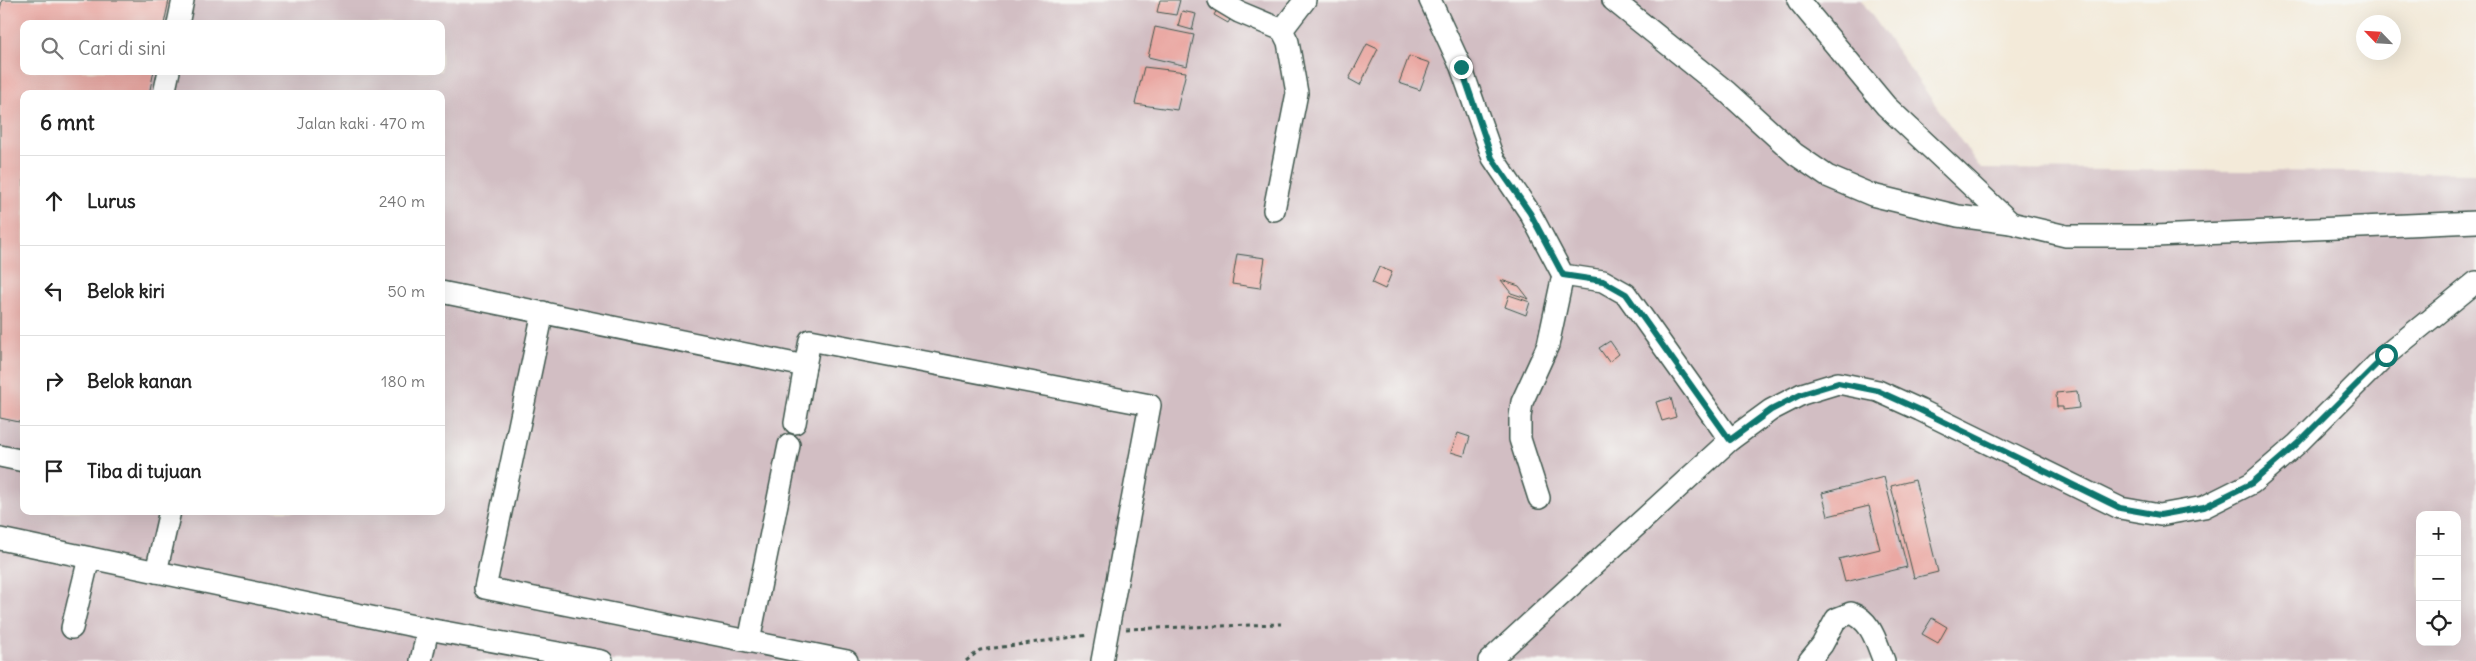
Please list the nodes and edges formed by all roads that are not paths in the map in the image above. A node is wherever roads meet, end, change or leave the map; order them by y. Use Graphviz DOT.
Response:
graph roads {
  1 [pos="183,0"];
  2 [pos="1219,0"];
  3 [pos="1306,0"];
  4 [pos="1430,0"];
  5 [pos="1612,0"];
  6 [pos="1798,0"];
  7 [pos="179,20"];
  8 [pos="1282,30"];
  9 [pos="168,75"];
  10 [pos="165,90"];
  11 [pos="1274,210"];
  12 [pos="2476,222"];
  13 [pos="2010,223"];
  14 [pos="1563,275"];
  15 [pos="2476,282"];
  16 [pos="445,293"];
  17 [pos="543,312"];
  18 [pos="805,366"];
  19 [pos="795,424"];
  20 [pos="1730,440"];
  21 [pos="789,445"];
  22 [pos="0,456"];
  23 [pos="20,460"];
  24 [pos="1539,498"];
  25 [pos="169,515"];
  26 [pos="0,539"];
  27 [pos="89,558"];
  28 [pos="156,572"];
  29 [pos="72,628"];
  30 [pos="428,629"];
  31 [pos="748,641"];
  32 [pos="421,661"];
  33 [pos="602,661"];
  34 [pos="847,661"];
  35 [pos="1102,661"];
  36 [pos="1489,661"];
  37 [pos="1809,661"];
  38 [pos="1884,661"];
  1 -- 7 [label="street"];
  2 -- 8 [label="street"];
  3 -- 8 [label="street"];
  4 -- 14 [label="street"];
  5 -- 13 [label="street"];
  6 -- 13 [label="street"];
  8 -- 11 [label="street"];
  9 -- 10 [label="street"];
  12 -- 13 [label="street"];
  14 -- 20 [label="street"];
  14 -- 24 [label="street"];
  15 -- 20 [label="street"];
  16 -- 17 [label="street"];
  17 -- 18 [label="street"];
  17 -- 31 [label="street"];
  18 -- 19 [label="street"];
  18 -- 35 [label="street"];
  20 -- 36 [label="street"];
  21 -- 31 [label="street"];
  22 -- 23 [label="street"];
  25 -- 28 [label="street"];
  26 -- 27 [label="street"];
  27 -- 28 [label="street"];
  27 -- 29 [label="street"];
  28 -- 30 [label="street"];
  30 -- 32 [label="street"];
  30 -- 33 [label="street"];
  31 -- 34 [label="street"];
  37 -- 38 [label="street"];
}
